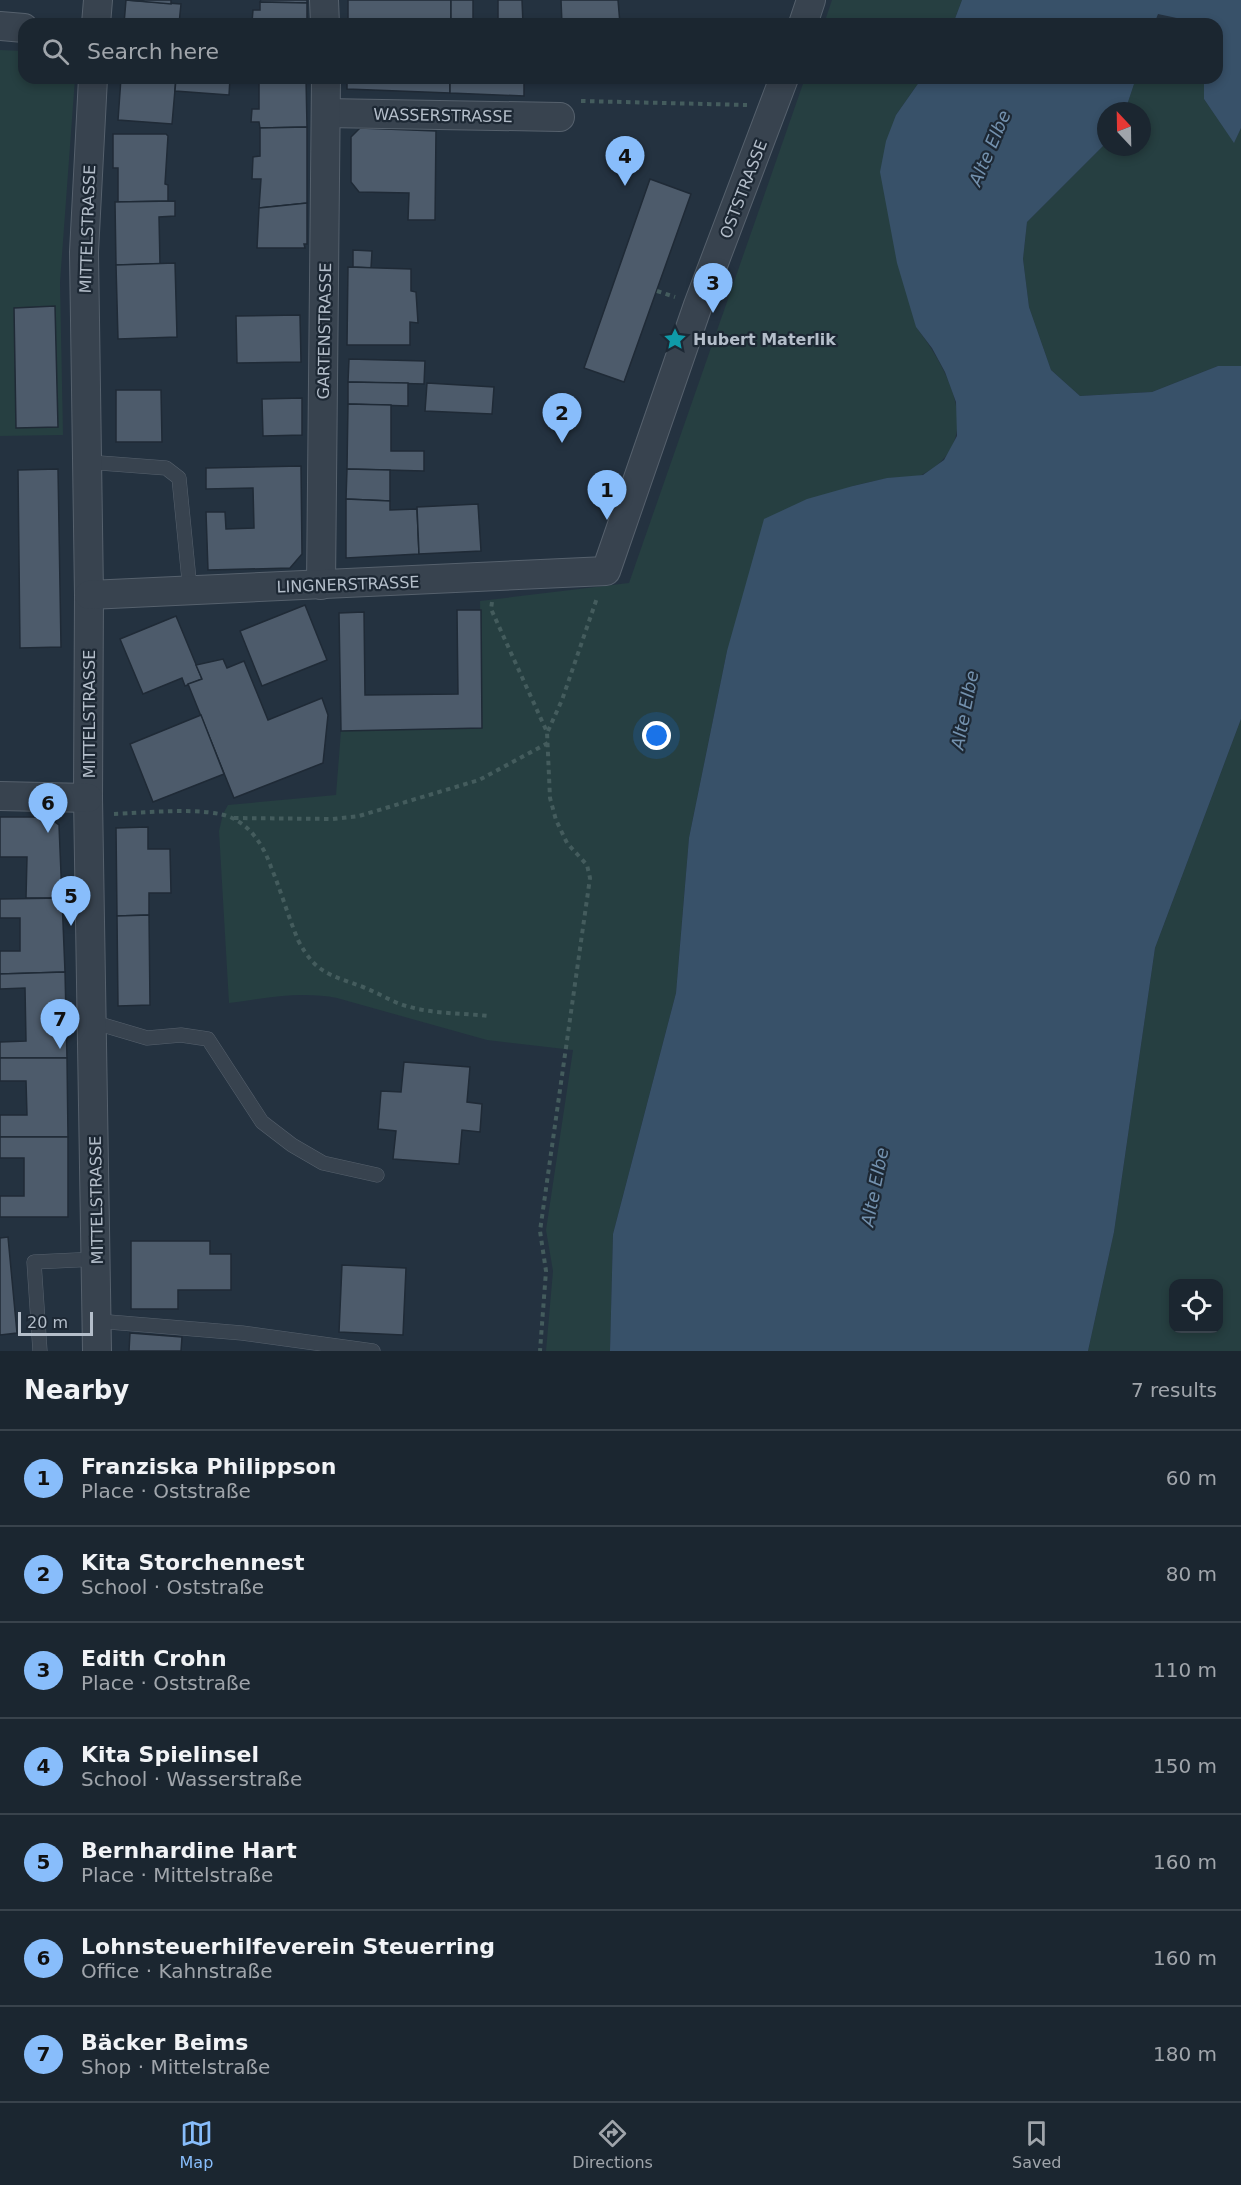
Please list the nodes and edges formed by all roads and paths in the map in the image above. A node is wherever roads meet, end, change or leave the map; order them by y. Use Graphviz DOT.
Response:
graph roads {
  1 [pos="98,0"];
  2 [pos="324,0"];
  3 [pos="811,0"];
  4 [pos="96,18"];
  5 [pos="325,18"];
  6 [pos="804,18"];
  7 [pos="0,26"];
  8 [pos="18,27"];
  9 [pos="93,84"];
  10 [pos="326,84"];
  11 [pos="782,84"];
  12 [pos="775,106"];
  13 [pos="326,113"];
  14 [pos="560,117"];
  15 [pos="87,462"];
  16 [pos="606,571"];
  17 [pos="495,577"];
  18 [pos="321,585"];
  19 [pos="190,590"];
  20 [pos="89,595"];
  21 [pos="547,732"];
  22 [pos="548,743"];
  23 [pos="0,796"];
  24 [pos="89,807"];
  25 [pos="233,818"];
  26 [pos="488,1016"];
  27 [pos="93,1022"];
  28 [pos="377,1175"];
  29 [pos="97,1259"];
  30 [pos="97,1321"];
  31 [pos="40,1351"];
  32 [pos="97,1351"];
  33 [pos="374,1351"];
  34 [pos="540,1351"];
  1 -- 4 [label="street"];
  2 -- 5 [label="street"];
  3 -- 6 [label="street"];
  7 -- 8 [label="street"];
  9 -- 15 [label="street, MITTELSTRASSE"];
  10 -- 13 [label="street, GARTENSTRASSE"];
  11 -- 12 [label="street, OSTSTRASSE"];
  12 -- 14 [label="path"];
  12 -- 16 [label="street, OSTSTRASSE"];
  13 -- 14 [label="street, WASSERSTRASSE"];
  13 -- 18 [label="street, GARTENSTRASSE"];
  15 -- 19 [label="lane"];
  15 -- 20 [label="street, MITTELSTRASSE"];
  16 -- 17 [label="street, LINGNERSTRASSE"];
  16 -- 21 [label="path"];
  17 -- 18 [label="street, LINGNERSTRASSE"];
  17 -- 21 [label="path"];
  18 -- 19 [label="street, LINGNERSTRASSE"];
  19 -- 20 [label="street, LINGNERSTRASSE"];
  20 -- 24 [label="street, MITTELSTRASSE"];
  21 -- 22 [label="path"];
  22 -- 25 [label="path"];
  22 -- 34 [label="path"];
  23 -- 24 [label="street"];
  24 -- 25 [label="path"];
  24 -- 27 [label="street, MITTELSTRASSE"];
  25 -- 26 [label="path"];
  27 -- 28 [label="lane"];
  27 -- 29 [label="street, MITTELSTRASSE"];
  29 -- 30 [label="street, MITTELSTRASSE"];
  29 -- 31 [label="lane"];
  30 -- 32 [label="street, MITTELSTRASSE"];
  30 -- 33 [label="lane"];
}
